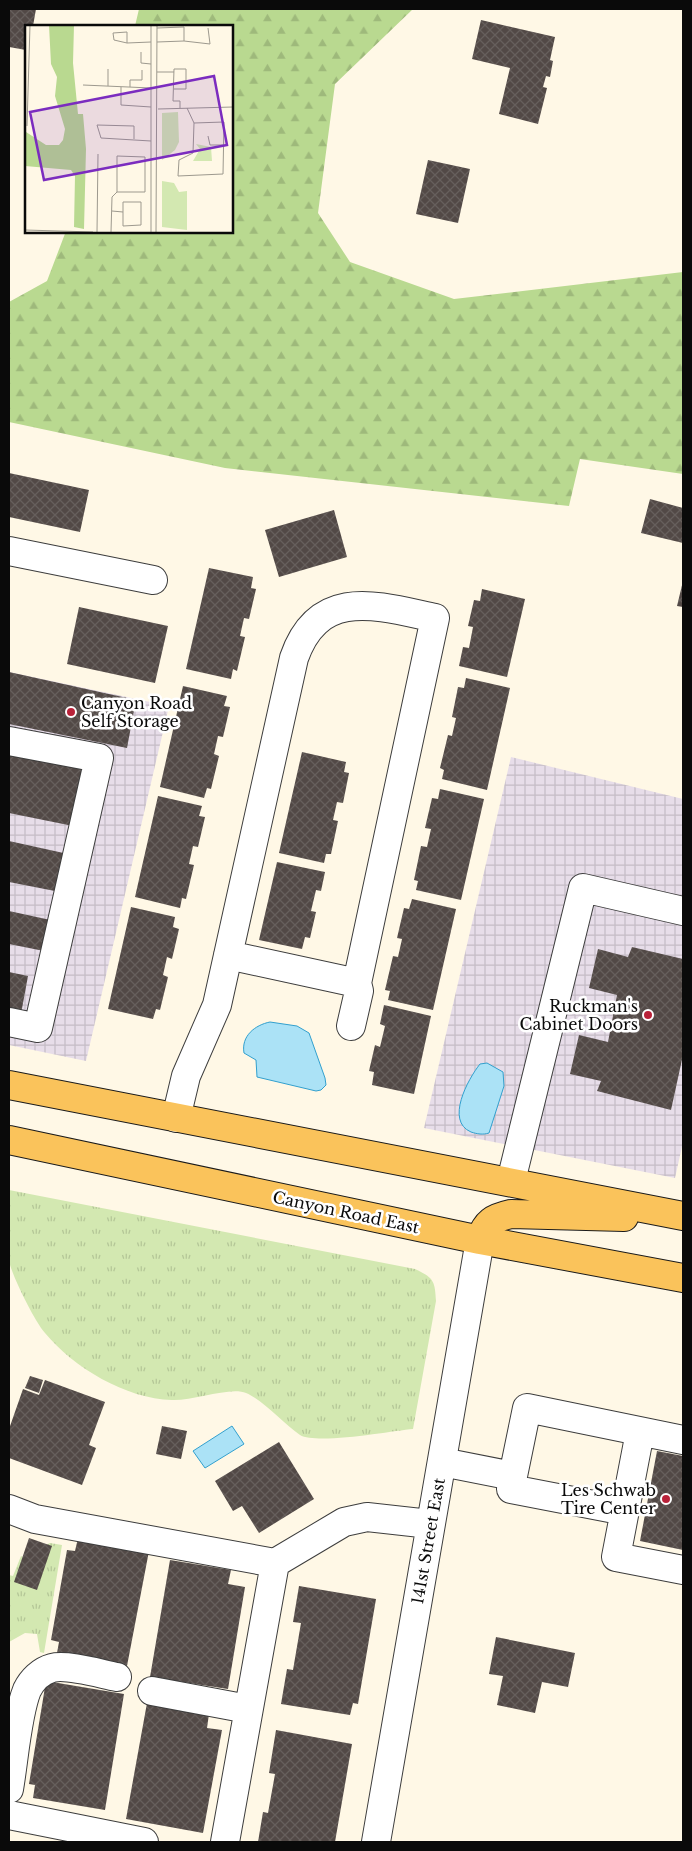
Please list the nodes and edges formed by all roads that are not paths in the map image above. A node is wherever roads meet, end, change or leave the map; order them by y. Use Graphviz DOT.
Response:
graph roads {
  1 [pos="9,551"];
  2 [pos="153,580"];
  3 [pos="9,741"];
  4 [pos="683,911"];
  5 [pos="228,955"];
  6 [pos="357,983"];
  7 [pos="9,1022"];
  8 [pos="351,1026"];
  9 [pos="9,1085"];
  10 [pos="176,1118"];
  11 [pos="9,1140"];
  12 [pos="511,1181"];
  13 [pos="683,1218"];
  14 [pos="480,1240"];
  15 [pos="683,1278"];
  16 [pos="640,1432"];
  17 [pos="683,1440"];
  18 [pos="442,1462"];
  19 [pos="513,1476"];
  20 [pos="9,1509"];
  21 [pos="625,1511"];
  22 [pos="430,1524"];
  23 [pos="274,1563"];
  24 [pos="683,1570"];
  25 [pos="117,1677"];
  26 [pos="152,1692"];
  27 [pos="248,1709"];
  28 [pos="9,1789"];
  29 [pos="9,1815"];
  30 [pos="144,1842"];
  31 [pos="225,1842"];
  32 [pos="376,1842"];
  1 -- 2 [label="street"];
  3 -- 7 [label="street"];
  4 -- 12 [label="street"];
  5 -- 6 [label="street"];
  5 -- 6 [label="street"];
  5 -- 10 [label="street"];
  6 -- 8 [label="street"];
  9 -- 10 [label="main road"];
  10 -- 12 [label="main road"];
  11 -- 14 [label="main road, Canyon Road East"];
  12 -- 13 [label="main road"];
  13 -- 14 [label="main road"];
  14 -- 15 [label="main road, Canyon Road East"];
  14 -- 18 [label="street, 141st Street East"];
  16 -- 17 [label="street"];
  16 -- 19 [label="street"];
  16 -- 21 [label="street"];
  18 -- 19 [label="street"];
  18 -- 22 [label="street, 141st Street East"];
  19 -- 21 [label="street"];
  20 -- 23 [label="street"];
  21 -- 24 [label="street"];
  22 -- 23 [label="street"];
  22 -- 32 [label="street, 141st Street East"];
  23 -- 27 [label="street"];
  25 -- 28 [label="street"];
  26 -- 27 [label="street"];
  27 -- 31 [label="street"];
  29 -- 30 [label="street"];
}
